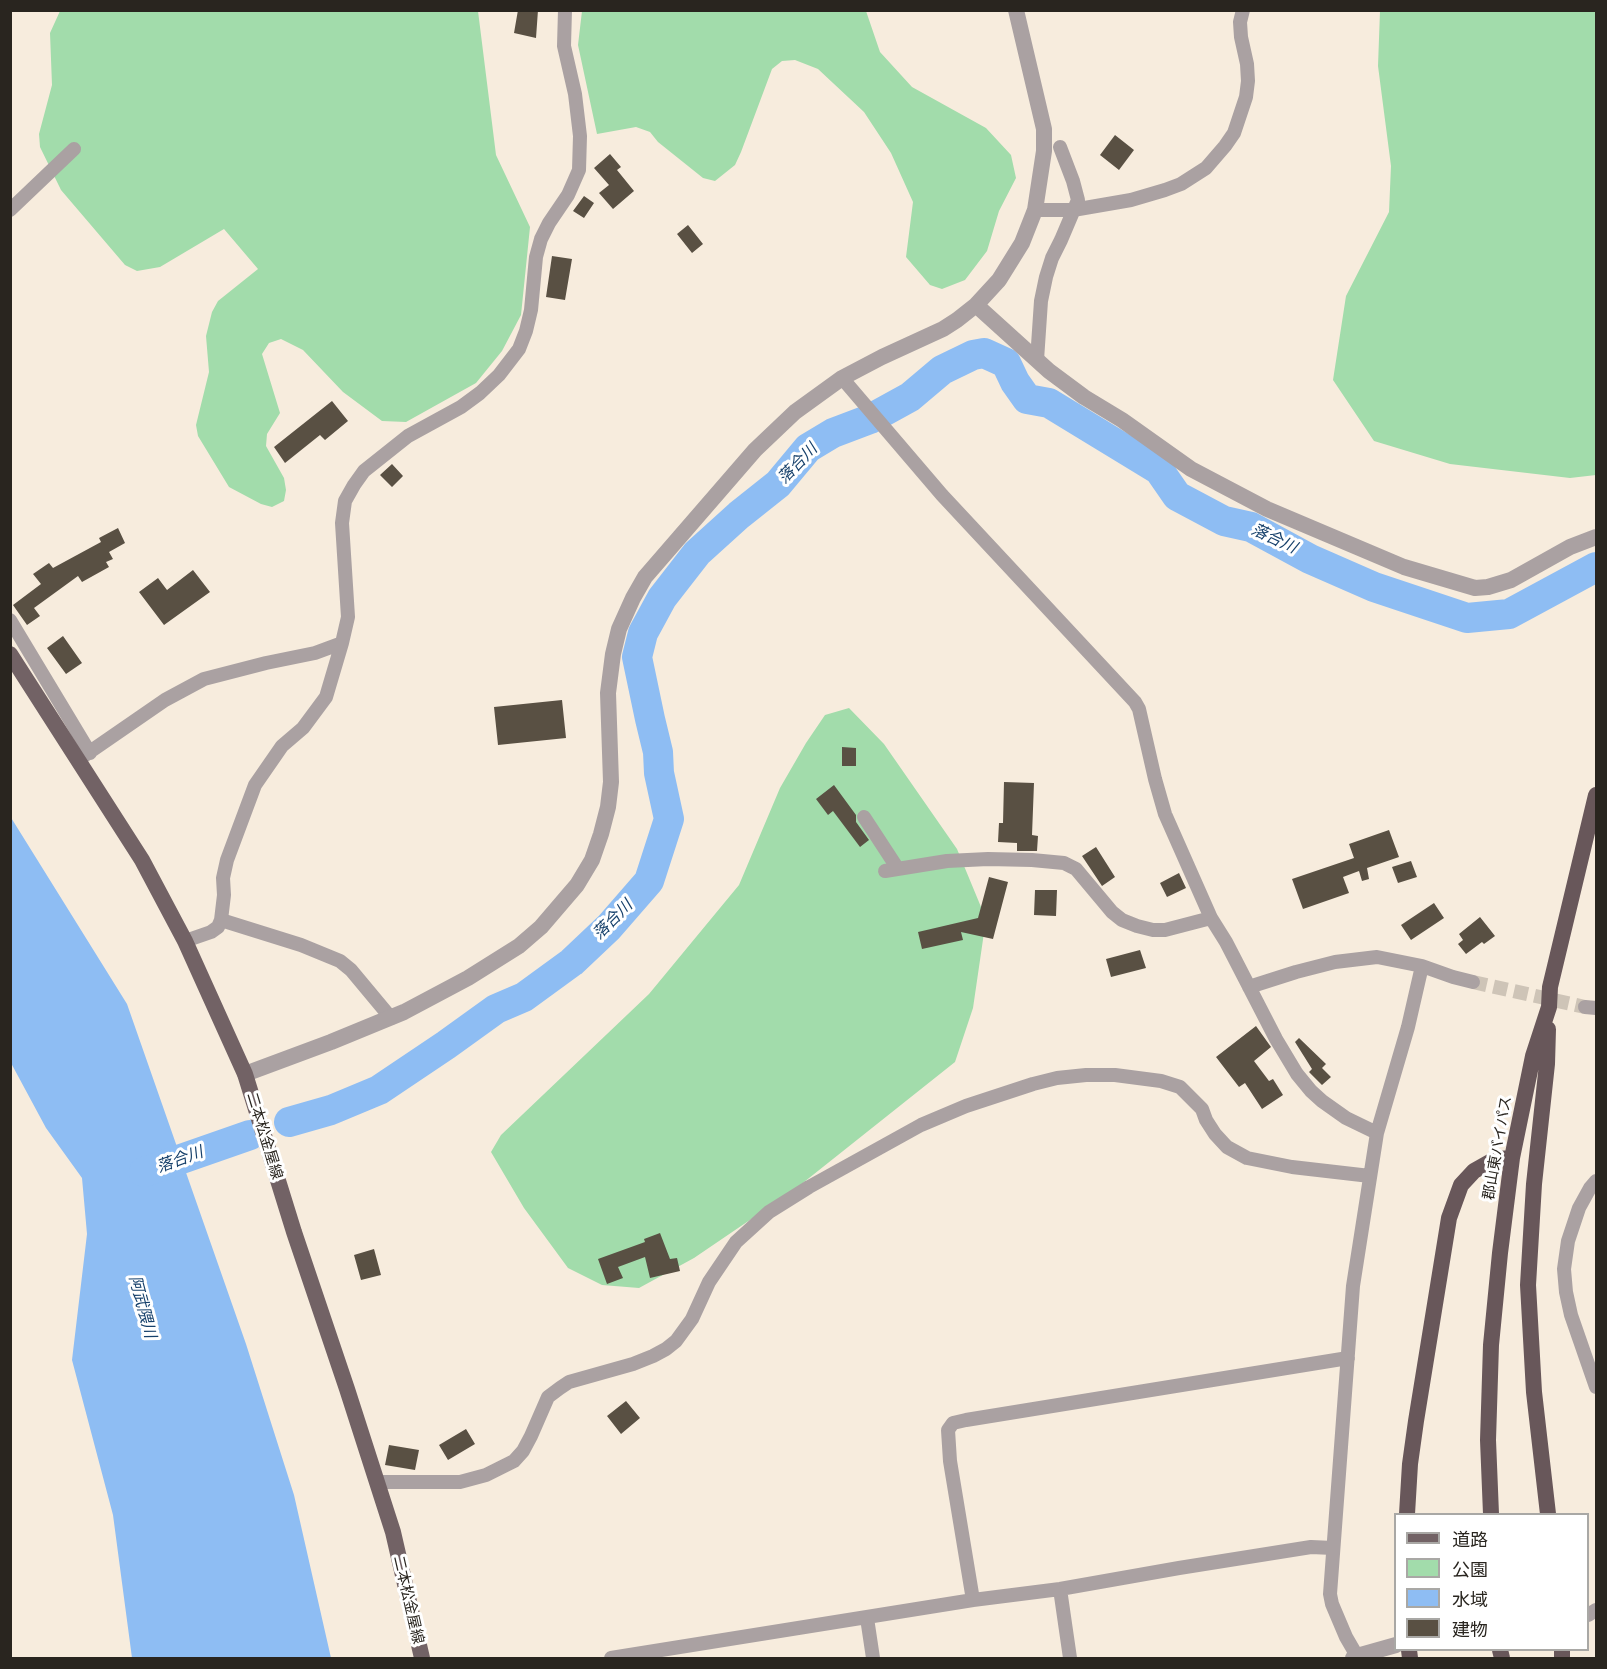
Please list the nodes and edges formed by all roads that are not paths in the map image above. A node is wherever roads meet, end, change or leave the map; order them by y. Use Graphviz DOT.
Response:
graph roads {
  1 [pos="565,10"];
  2 [pos="1016,10"];
  3 [pos="1243,10"];
  4 [pos="1060,147"];
  5 [pos="74,149"];
  6 [pos="10,210"];
  7 [pos="1035,210"];
  8 [pos="1073,210"];
  9 [pos="976,305"];
  10 [pos="1037,360"];
  11 [pos="842,378"];
  12 [pos="1596,537"];
  13 [pos="10,620"];
  14 [pos="342,643"];
  15 [pos="10,654"];
  16 [pos="84,756"];
  17 [pos="1596,795"];
  18 [pos="864,817"];
  19 [pos="1211,918"];
  20 [pos="221,920"];
  21 [pos="185,941"];
  22 [pos="1422,966"];
  23 [pos="1473,981"];
  24 [pos="1249,987"];
  25 [pos="1549,1007"];
  26 [pos="391,1018"];
  27 [pos="245,1074"];
  28 [pos="1377,1133"];
  29 [pos="1512,1158"];
  30 [pos="1370,1176"];
  31 [pos="1596,1181"];
  32 [pos="1348,1358"];
  33 [pos="1596,1387"];
  34 [pos="377,1482"];
  35 [pos="1407,1513"];
  36 [pos="1491,1513"];
  37 [pos="1548,1513"];
  38 [pos="1333,1548"];
  39 [pos="1060,1589"];
  40 [pos="973,1600"];
  41 [pos="867,1618"];
  42 [pos="1394,1645"];
  43 [pos="1355,1657"];
  44 [pos="422,1659"];
  45 [pos="611,1659"];
  46 [pos="873,1659"];
  47 [pos="1070,1659"];
  1 -- 14 [label="street"];
  2 -- 7 [label="street"];
  3 -- 8 [label="street"];
  4 -- 8 [label="street"];
  5 -- 6 [label="street"];
  7 -- 8 [label="street"];
  7 -- 9 [label="street"];
  8 -- 10 [label="street"];
  9 -- 10 [label="street"];
  9 -- 11 [label="street"];
  10 -- 12 [label="street"];
  11 -- 19 [label="street"];
  11 -- 26 [label="street"];
  13 -- 16 [label="street"];
  14 -- 16 [label="street"];
  14 -- 20 [label="street"];
  15 -- 16 [label="main road, 二本松金屋線"];
  16 -- 21 [label="main road, 二本松金屋線"];
  17 -- 25 [label="highway, 郡山東バイパス"];
  18 -- 19 [label="street"];
  19 -- 24 [label="street"];
  20 -- 21 [label="street"];
  20 -- 26 [label="street"];
  21 -- 27 [label="main road, 二本松金屋線"];
  22 -- 23 [label="street"];
  22 -- 24 [label="street"];
  22 -- 28 [label="street"];
  24 -- 28 [label="street"];
  25 -- 29 [label="highway, 郡山東バイパス"];
  25 -- 37 [label="highway"];
  26 -- 27 [label="street"];
  27 -- 34 [label="main road, 二本松金屋線"];
  28 -- 30 [label="street"];
  29 -- 35 [label="highway"];
  29 -- 36 [label="highway, 郡山東バイパス"];
  30 -- 32 [label="street"];
  30 -- 34 [label="street"];
  31 -- 33 [label="street"];
  32 -- 38 [label="street"];
  32 -- 40 [label="street"];
  34 -- 44 [label="main road, 二本松金屋線"];
  38 -- 39 [label="street"];
  38 -- 43 [label="street"];
  39 -- 40 [label="street"];
  39 -- 47 [label="street"];
  40 -- 41 [label="street"];
  41 -- 45 [label="street"];
  41 -- 46 [label="street"];
  42 -- 43 [label="street"];
}
